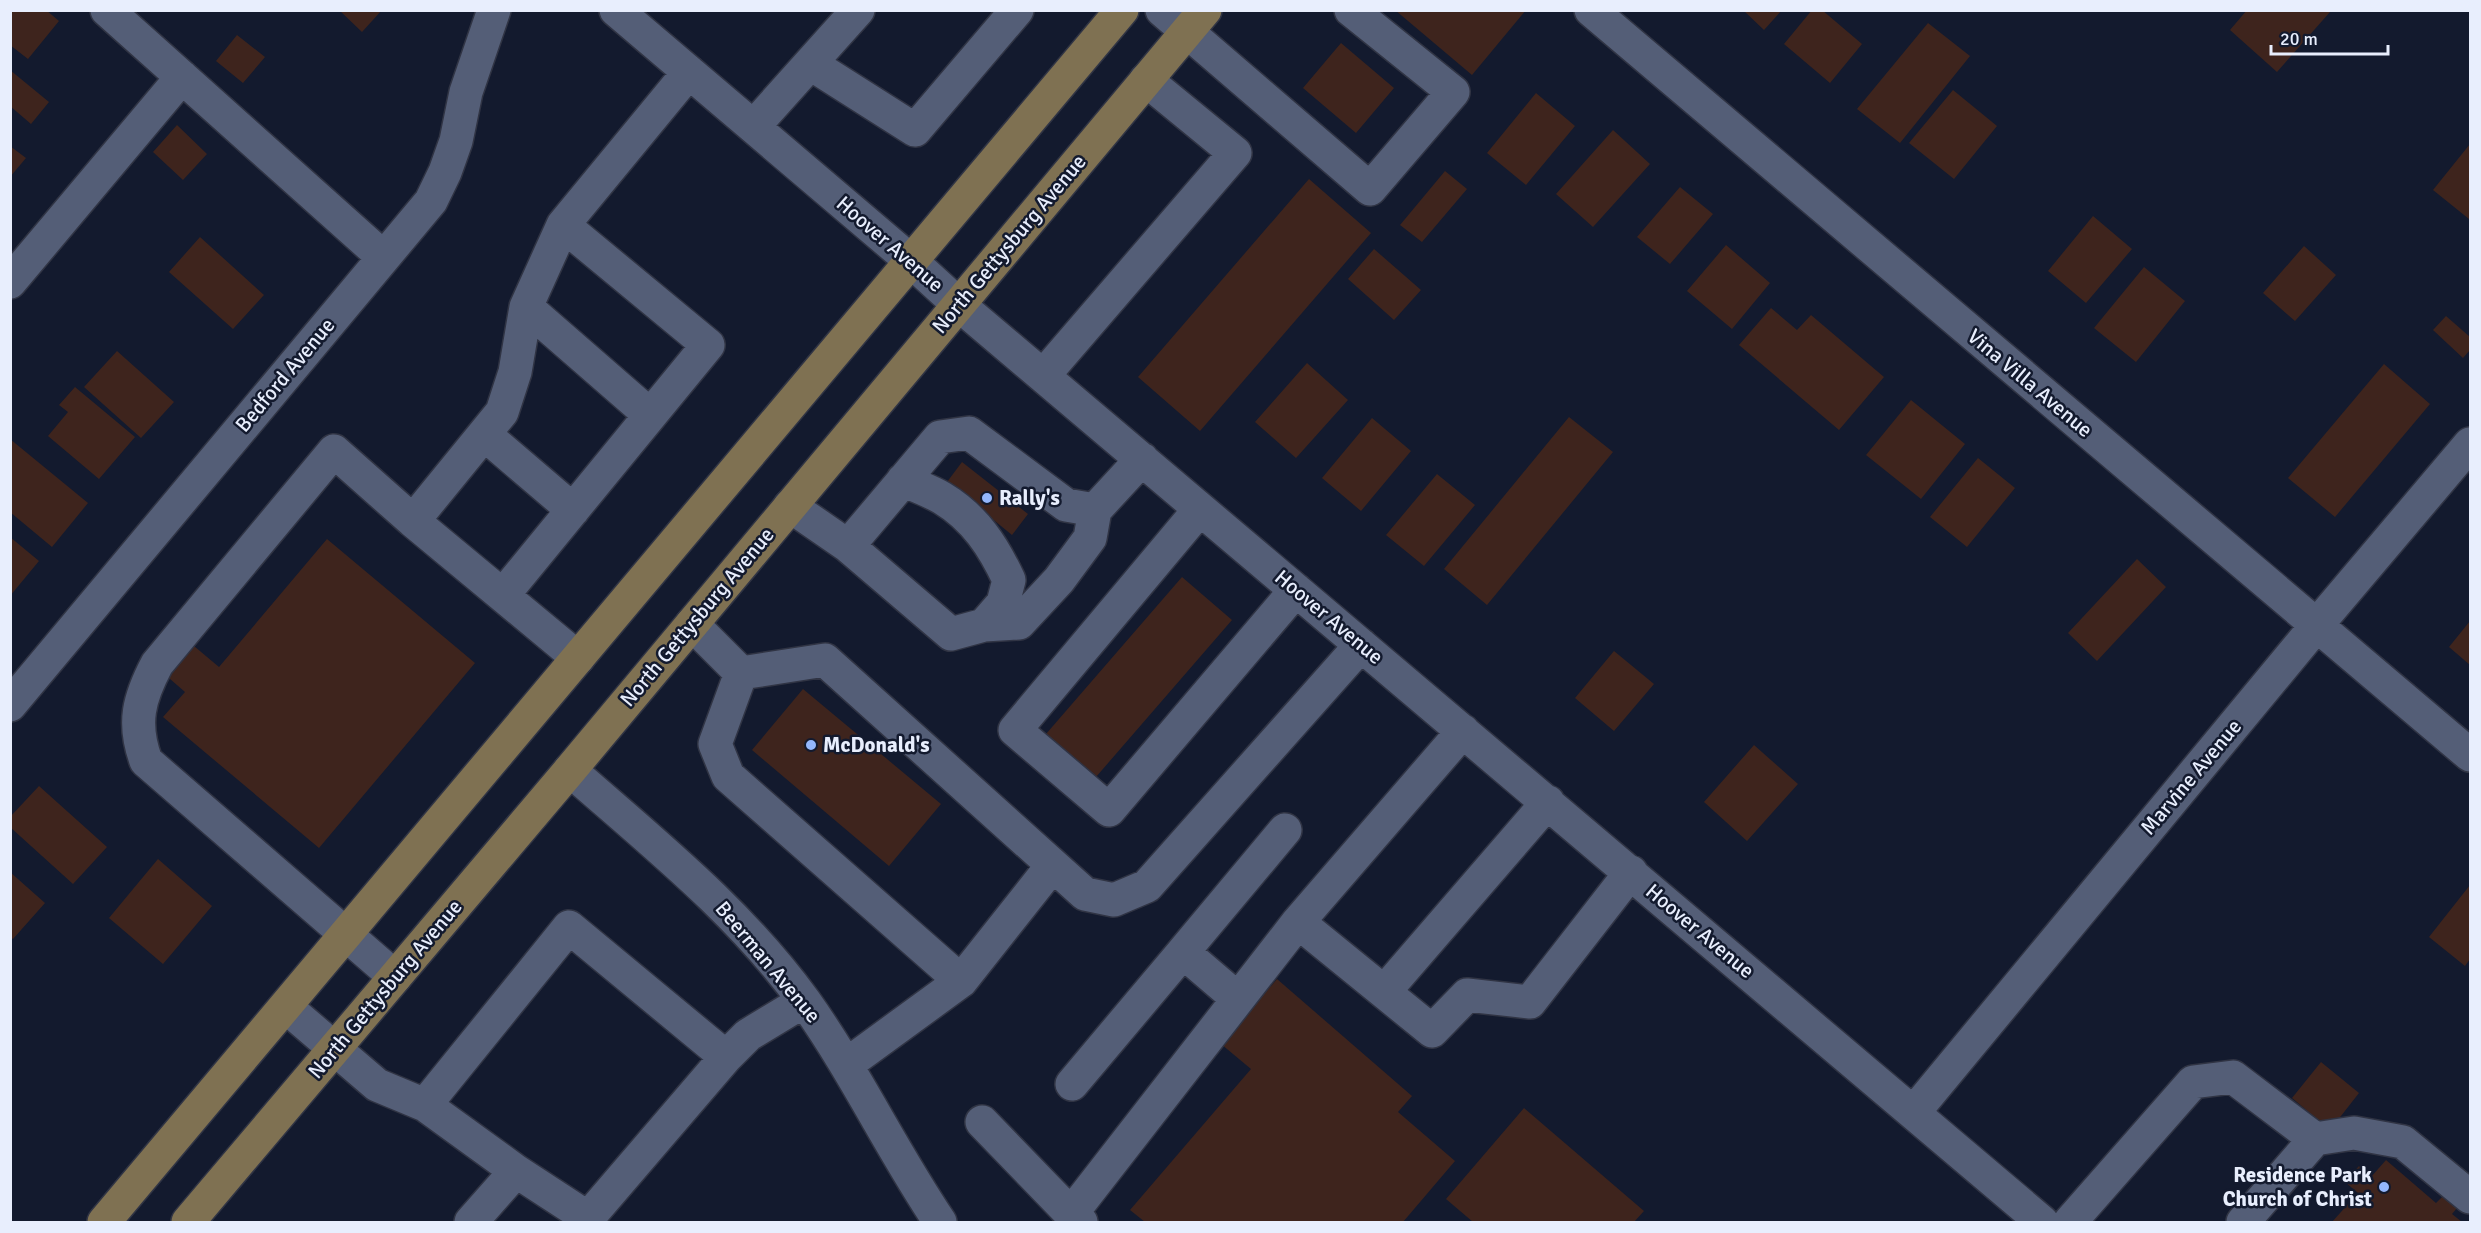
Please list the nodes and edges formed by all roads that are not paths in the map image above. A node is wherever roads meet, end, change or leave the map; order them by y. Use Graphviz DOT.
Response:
graph roads {
  1 [pos="107,10"];
  2 [pos="494,10"];
  3 [pos="616,10"];
  4 [pos="858,10"];
  5 [pos="1017,10"];
  6 [pos="1122,10"];
  7 [pos="1162,10"];
  8 [pos="1351,10"];
  9 [pos="1591,10"];
  10 [pos="1196,21"];
  11 [pos="811,64"];
  12 [pos="689,72"];
  13 [pos="182,77"];
  14 [pos="1146,80"];
  15 [pos="754,126"];
  16 [pos="563,225"];
  17 [pos="383,257"];
  18 [pos="912,261"];
  19 [pos="10,282"];
  20 [pos="958,304"];
  21 [pos="526,308"];
  22 [pos="1043,376"];
  23 [pos="650,415"];
  24 [pos="484,434"];
  25 [pos="2470,444"];
  26 [pos="1142,459"];
  27 [pos="903,480"];
  28 [pos="790,506"];
  29 [pos="1200,509"];
  30 [pos="573,510"];
  31 [pos="1095,510"];
  32 [pos="413,521"];
  33 [pos="848,546"];
  34 [pos="1296,590"];
  35 [pos="503,595"];
  36 [pos="692,624"];
  37 [pos="984,625"];
  38 [pos="2316,626"];
  39 [pos="1361,645"];
  40 [pos="578,658"];
  41 [pos="741,672"];
  42 [pos="10,705"];
  43 [pos="1463,731"];
  44 [pos="2470,755"];
  45 [pos="570,770"];
  46 [pos="1548,802"];
  47 [pos="1285,830"];
  48 [pos="1052,866"];
  49 [pos="1631,872"];
  50 [pos="1298,922"];
  51 [pos="347,934"];
  52 [pos="1183,952"];
  53 [pos="395,977"];
  54 [pos="961,981"];
  55 [pos="1384,992"];
  56 [pos="1238,999"];
  57 [pos="804,1001"];
  58 [pos="286,1006"];
  59 [pos="335,1048"];
  60 [pos="726,1057"];
  61 [pos="846,1065"];
  62 [pos="1072,1083"];
  63 [pos="425,1105"];
  64 [pos="1914,1112"];
  65 [pos="982,1122"];
  66 [pos="2314,1139"];
  67 [pos="516,1171"];
  68 [pos="2470,1197"];
  69 [pos="1076,1218"];
  70 [pos="104,1222"];
  71 [pos="188,1222"];
  72 [pos="471,1222"];
  73 [pos="940,1222"];
  74 [pos="2042,1222"];
  75 [pos="2070,1222"];
  76 [pos="2243,1222"];
  1 -- 13 [label="street"];
  2 -- 17 [label="street, Bedford Avenue"];
  3 -- 12 [label="street, Hoover Avenue"];
  4 -- 11 [label="street"];
  5 -- 11 [label="street"];
  6 -- 18 [label="main road"];
  7 -- 10 [label="street"];
  8 -- 10 [label="street"];
  9 -- 38 [label="street, Vina Villa Avenue"];
  10 -- 14 [label="main road, North Gettysburg Avenue"];
  11 -- 15 [label="street"];
  12 -- 15 [label="street, Hoover Avenue"];
  12 -- 16 [label="street"];
  13 -- 17 [label="street"];
  13 -- 19 [label="street"];
  14 -- 20 [label="main road, North Gettysburg Avenue"];
  14 -- 22 [label="street"];
  15 -- 18 [label="street, Hoover Avenue"];
  16 -- 21 [label="street"];
  16 -- 23 [label="street"];
  17 -- 42 [label="street, Bedford Avenue"];
  18 -- 20 [label="street, Hoover Avenue"];
  18 -- 40 [label="main road"];
  20 -- 22 [label="street, Hoover Avenue"];
  20 -- 28 [label="main road, North Gettysburg Avenue"];
  21 -- 23 [label="street"];
  21 -- 24 [label="street"];
  22 -- 26 [label="street, Hoover Avenue"];
  23 -- 30 [label="street"];
  24 -- 30 [label="street"];
  24 -- 32 [label="street"];
  25 -- 38 [label="street, Marvine Avenue"];
  26 -- 29 [label="street, Hoover Avenue"];
  26 -- 31 [label="street"];
  27 -- 31 [label="street"];
  27 -- 33 [label="street"];
  27 -- 37 [label="street"];
  28 -- 33 [label="street"];
  28 -- 36 [label="main road, North Gettysburg Avenue"];
  29 -- 34 [label="street, Hoover Avenue"];
  29 -- 34 [label="street"];
  30 -- 35 [label="street"];
  31 -- 37 [label="street"];
  32 -- 35 [label="street"];
  32 -- 51 [label="street"];
  33 -- 37 [label="street"];
  34 -- 39 [label="street, Hoover Avenue"];
  35 -- 40 [label="street"];
  36 -- 41 [label="street"];
  36 -- 45 [label="main road, North Gettysburg Avenue"];
  38 -- 44 [label="street, Vina Villa Avenue"];
  38 -- 64 [label="street, Marvine Avenue"];
  39 -- 43 [label="street, Hoover Avenue"];
  39 -- 48 [label="street"];
  40 -- 51 [label="main road"];
  41 -- 48 [label="street"];
  41 -- 54 [label="street"];
  43 -- 46 [label="street, Hoover Avenue"];
  43 -- 50 [label="street"];
  45 -- 53 [label="main road, North Gettysburg Avenue"];
  45 -- 57 [label="street, Beerman Avenue"];
  46 -- 49 [label="street, Hoover Avenue"];
  46 -- 55 [label="street"];
  47 -- 52 [label="street"];
  48 -- 54 [label="street"];
  49 -- 55 [label="street"];
  49 -- 64 [label="street, Hoover Avenue"];
  50 -- 55 [label="street"];
  50 -- 56 [label="street"];
  51 -- 53 [label="street"];
  51 -- 58 [label="main road"];
  52 -- 56 [label="street"];
  52 -- 62 [label="street"];
  53 -- 59 [label="main road, North Gettysburg Avenue"];
  54 -- 61 [label="street"];
  56 -- 69 [label="street"];
  57 -- 60 [label="street"];
  57 -- 61 [label="street, Beerman Avenue"];
  58 -- 59 [label="street"];
  58 -- 70 [label="main road"];
  59 -- 63 [label="street"];
  59 -- 71 [label="main road, North Gettysburg Avenue"];
  60 -- 63 [label="street"];
  60 -- 67 [label="street"];
  61 -- 73 [label="street, Beerman Avenue"];
  63 -- 67 [label="street"];
  64 -- 74 [label="street, Hoover Avenue"];
  65 -- 69 [label="street"];
  66 -- 68 [label="street"];
  66 -- 75 [label="street"];
  66 -- 76 [label="street"];
  67 -- 72 [label="street"];
}
